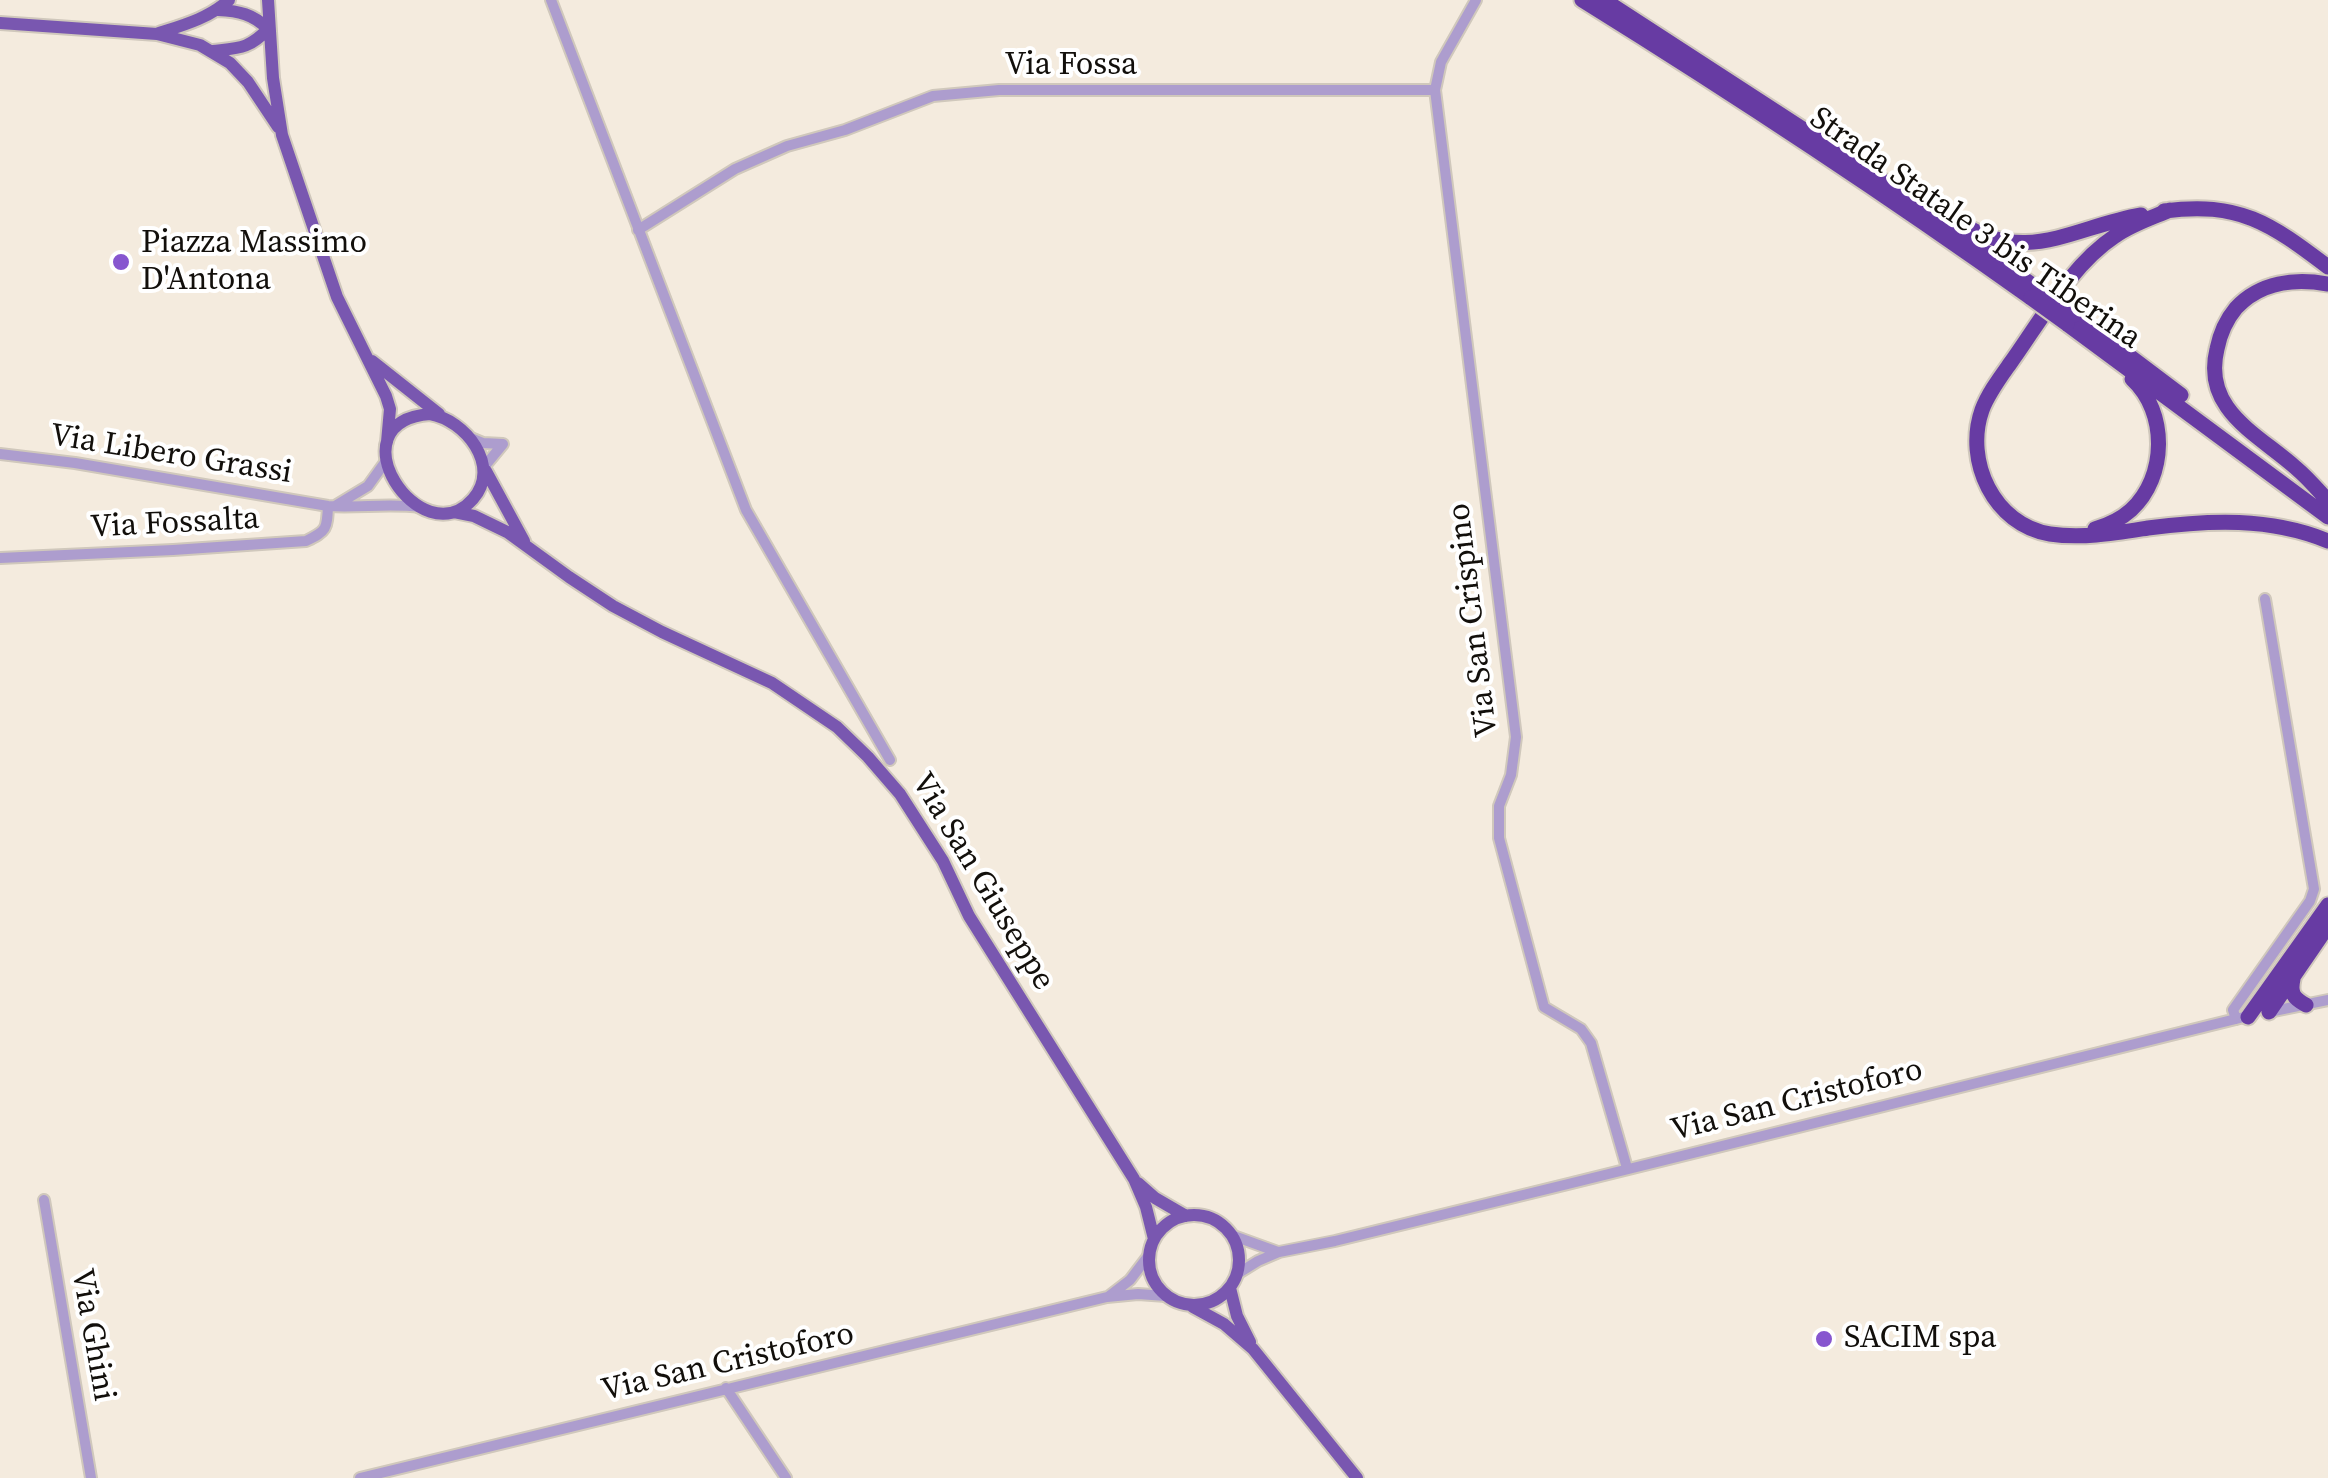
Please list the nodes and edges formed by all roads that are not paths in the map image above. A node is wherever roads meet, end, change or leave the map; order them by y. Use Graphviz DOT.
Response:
graph roads {
  1 [pos="229,0"];
  2 [pos="268,0"];
  3 [pos="551,0"];
  4 [pos="1476,0"];
  5 [pos="1582,0"];
  6 [pos="1604,0"];
  7 [pos="218,10"];
  8 [pos="0,23"];
  9 [pos="268,29"];
  10 [pos="157,34"];
  11 [pos="213,50"];
  12 [pos="1435,90"];
  13 [pos="282,134"];
  14 [pos="1859,172"];
  15 [pos="1908,204"];
  16 [pos="2170,210"];
  17 [pos="638,230"];
  18 [pos="2328,267"];
  19 [pos="2328,284"];
  20 [pos="2071,320"];
  21 [pos="368,358"];
  22 [pos="441,416"];
  23 [pos="469,438"];
  24 [pos="386,442"];
  25 [pos="0,454"];
  26 [pos="386,461"];
  27 [pos="484,468"];
  28 [pos="2328,504"];
  29 [pos="331,506"];
  30 [pos="421,508"];
  31 [pos="454,512"];
  32 [pos="2328,516"];
  33 [pos="2077,535"];
  34 [pos="2328,541"];
  35 [pos="525,544"];
  36 [pos="0,558"];
  37 [pos="2265,599"];
  38 [pos="890,760"];
  39 [pos="2328,906"];
  40 [pos="2328,926"];
  41 [pos="2294,975"];
  42 [pos="2328,1000"];
  43 [pos="2306,1005"];
  44 [pos="2269,1012"];
  45 [pos="2242,1018"];
  46 [pos="1627,1168"];
  47 [pos="1134,1179"];
  48 [pos="44,1200"];
  49 [pos="1186,1216"];
  50 [pos="1231,1235"];
  51 [pos="1154,1240"];
  52 [pos="1278,1252"];
  53 [pos="1149,1256"];
  54 [pos="1237,1274"];
  55 [pos="1230,1288"];
  56 [pos="1166,1296"];
  57 [pos="1107,1297"];
  58 [pos="1191,1306"];
  59 [pos="1254,1348"];
  60 [pos="726,1388"];
  61 [pos="91,1478"];
  62 [pos="360,1478"];
  63 [pos="786,1478"];
  64 [pos="1357,1478"];
  1 -- 7 [label="main road"];
  2 -- 9 [label="main road"];
  3 -- 17 [label="street"];
  4 -- 12 [label="street"];
  5 -- 14 [label="highway, Strada Statale 3 bis Tiberina"];
  6 -- 14 [label="highway, Strada Statale 3 bis Tiberina"];
  7 -- 9 [label="main road"];
  7 -- 10 [label="main road"];
  8 -- 10 [label="main road"];
  9 -- 11 [label="main road"];
  9 -- 13 [label="main road"];
  10 -- 11 [label="main road"];
  11 -- 13 [label="main road"];
  12 -- 17 [label="street, Via Fossa"];
  12 -- 46 [label="street, Via San Crispino"];
  13 -- 21 [label="main road"];
  14 -- 15 [label="highway, Strada Statale 3 bis Tiberina"];
  15 -- 16 [label="highway"];
  15 -- 20 [label="highway, Strada Statale 3 bis Tiberina, bridge"];
  16 -- 18 [label="highway"];
  16 -- 33 [label="highway"];
  17 -- 38 [label="street"];
  19 -- 28 [label="highway"];
  20 -- 28 [label="highway, Strada Statale 3 bis Tiberina"];
  20 -- 32 [label="highway, Strada Statale 3 bis Tiberina"];
  20 -- 33 [label="highway"];
  21 -- 22 [label="main road"];
  21 -- 24 [label="main road"];
  22 -- 23 [label="main road"];
  22 -- 24 [label="main road"];
  23 -- 27 [label="main road"];
  23 -- 27 [label="street"];
  24 -- 26 [label="main road"];
  25 -- 29 [label="street, Via Libero Grassi"];
  26 -- 29 [label="street"];
  26 -- 30 [label="main road"];
  27 -- 31 [label="main road"];
  27 -- 35 [label="main road, Via San Giuseppe"];
  29 -- 30 [label="street, Via Libero Grassi"];
  29 -- 36 [label="street, Via Fossalta"];
  30 -- 31 [label="main road"];
  31 -- 35 [label="main road, Via San Giuseppe"];
  33 -- 34 [label="highway"];
  35 -- 47 [label="main road, Via San Giuseppe"];
  37 -- 45 [label="street"];
  39 -- 45 [label="highway"];
  40 -- 41 [label="highway"];
  41 -- 43 [label="highway"];
  41 -- 44 [label="highway"];
  42 -- 43 [label="street, Via San Cristoforo"];
  43 -- 44 [label="street, Via San Cristoforo"];
  44 -- 45 [label="street, Via San Cristoforo"];
  45 -- 46 [label="street, Via San Cristoforo"];
  46 -- 52 [label="street, Via San Cristoforo"];
  47 -- 49 [label="main road, Via San Giuseppe"];
  47 -- 51 [label="main road, Via San Giuseppe"];
  48 -- 61 [label="street, Via Ghini"];
  49 -- 50 [label="main road"];
  49 -- 51 [label="main road"];
  50 -- 52 [label="street"];
  50 -- 54 [label="main road"];
  51 -- 53 [label="main road"];
  52 -- 54 [label="street, Via San Cristoforo"];
  53 -- 56 [label="main road"];
  53 -- 57 [label="street, Via San Cristoforo"];
  54 -- 55 [label="main road"];
  55 -- 58 [label="main road"];
  55 -- 59 [label="main road"];
  56 -- 57 [label="street, Via San Cristoforo"];
  56 -- 58 [label="main road"];
  57 -- 60 [label="street, Via San Cristoforo"];
  58 -- 59 [label="main road"];
  59 -- 64 [label="main road"];
  60 -- 62 [label="street, Via San Cristoforo"];
  60 -- 63 [label="street"];
}
